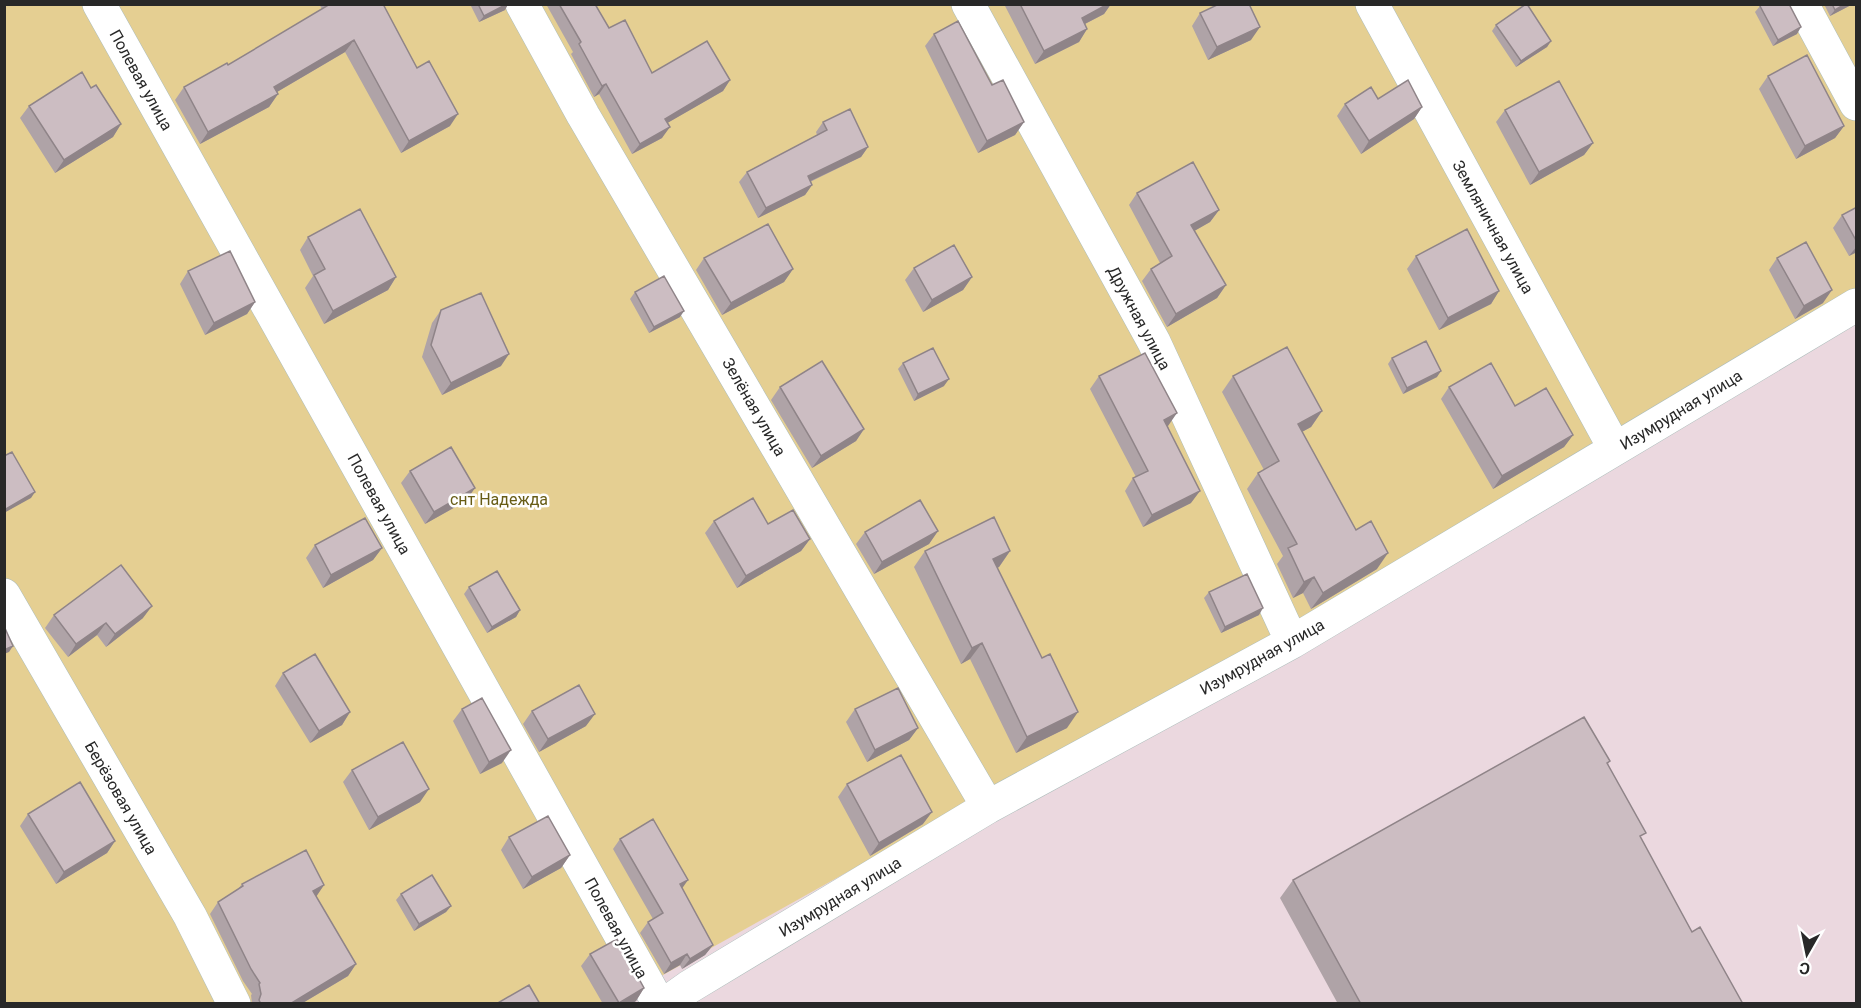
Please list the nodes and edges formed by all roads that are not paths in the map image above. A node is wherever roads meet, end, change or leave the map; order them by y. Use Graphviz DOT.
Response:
graph roads {
  1 [pos="99,4"];
  2 [pos="522,4"];
  3 [pos="968,4"];
  4 [pos="1372,4"];
  5 [pos="1802,4"];
  6 [pos="1857,104"];
  7 [pos="1857,305"];
  8 [pos="1615,449"];
  9 [pos="4,595"];
  10 [pos="1292,642"];
  11 [pos="988,807"];
  12 [pos="234,1004"];
  13 [pos="659,1004"];
  14 [pos="665,1004"];
  1 -- 13 [label="street, Полевая улица"];
  2 -- 11 [label="street, Зелёная улица"];
  3 -- 10 [label="street, Дружная улица"];
  4 -- 8 [label="street, Земляничная улица"];
  5 -- 6 [label="street"];
  7 -- 8 [label="street, Изумрудная улица"];
  8 -- 10 [label="street, Изумрудная улица"];
  9 -- 12 [label="street, Берёзовая улица"];
  10 -- 11 [label="street, Изумрудная улица"];
  11 -- 14 [label="street, Изумрудная улица"];
}
